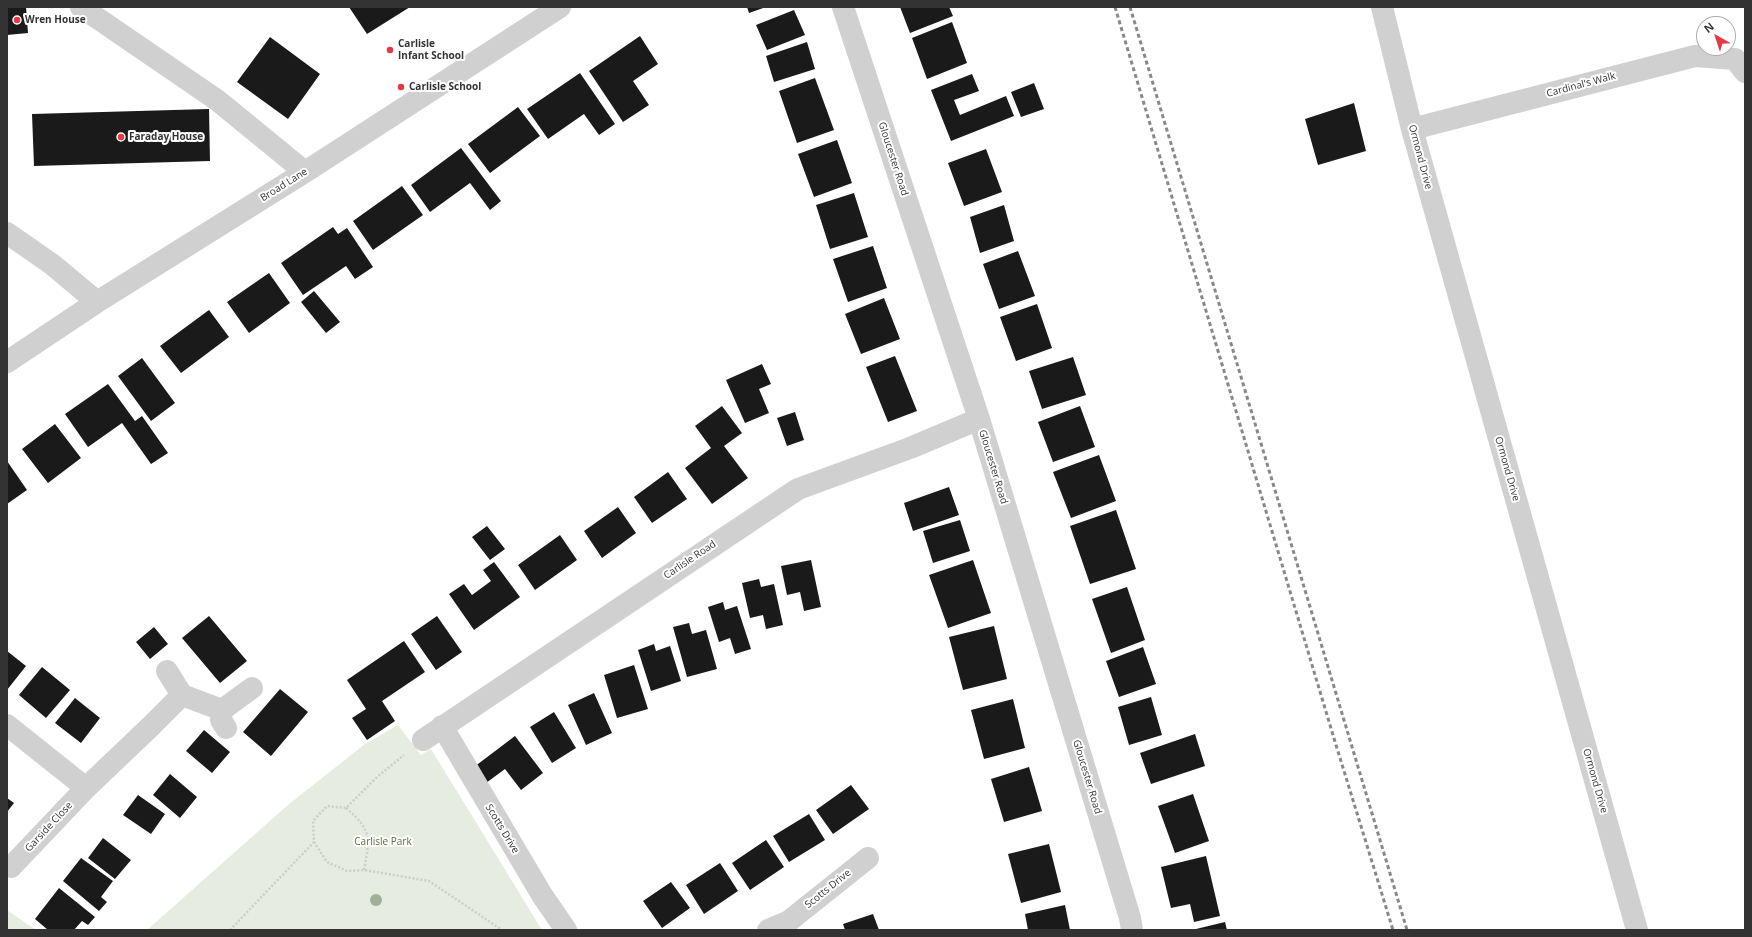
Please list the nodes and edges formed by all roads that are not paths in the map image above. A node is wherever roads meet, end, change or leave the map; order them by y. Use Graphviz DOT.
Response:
graph roads {
  1 [pos="81,7"];
  2 [pos="560,7"];
  3 [pos="843,7"];
  4 [pos="1382,7"];
  5 [pos="1745,72"];
  6 [pos="1412,130"];
  7 [pos="305,172"];
  8 [pos="7,233"];
  9 [pos="97,302"];
  10 [pos="7,362"];
  11 [pos="979,419"];
  12 [pos="168,671"];
  13 [pos="252,688"];
  14 [pos="182,694"];
  15 [pos="7,725"];
  16 [pos="442,726"];
  17 [pos="423,740"];
  18 [pos="86,788"];
  19 [pos="868,858"];
  20 [pos="11,867"];
  21 [pos="792,925"];
  22 [pos="566,930"];
  23 [pos="768,930"];
  24 [pos="1132,930"];
  25 [pos="1637,930"];
  1 -- 7 [label="street"];
  2 -- 7 [label="street, Broad Lane"];
  3 -- 11 [label="street, Gloucester Road"];
  4 -- 6 [label="street, Ormond Drive"];
  5 -- 6 [label="street, Cardinal's Walk"];
  6 -- 25 [label="street, Ormond Drive"];
  7 -- 9 [label="street, Broad Lane"];
  8 -- 9 [label="street"];
  9 -- 10 [label="street, Broad Lane"];
  11 -- 16 [label="street, Carlisle Road"];
  11 -- 24 [label="street, Gloucester Road"];
  12 -- 14 [label="street"];
  13 -- 14 [label="street"];
  14 -- 18 [label="street, Garside Close"];
  15 -- 18 [label="street"];
  16 -- 17 [label="street, Carlisle Road"];
  16 -- 22 [label="street, Scotts Drive"];
  18 -- 20 [label="street, Garside Close"];
  19 -- 21 [label="street, Scotts Drive"];
  21 -- 23 [label="street, Scotts Drive"];
}
